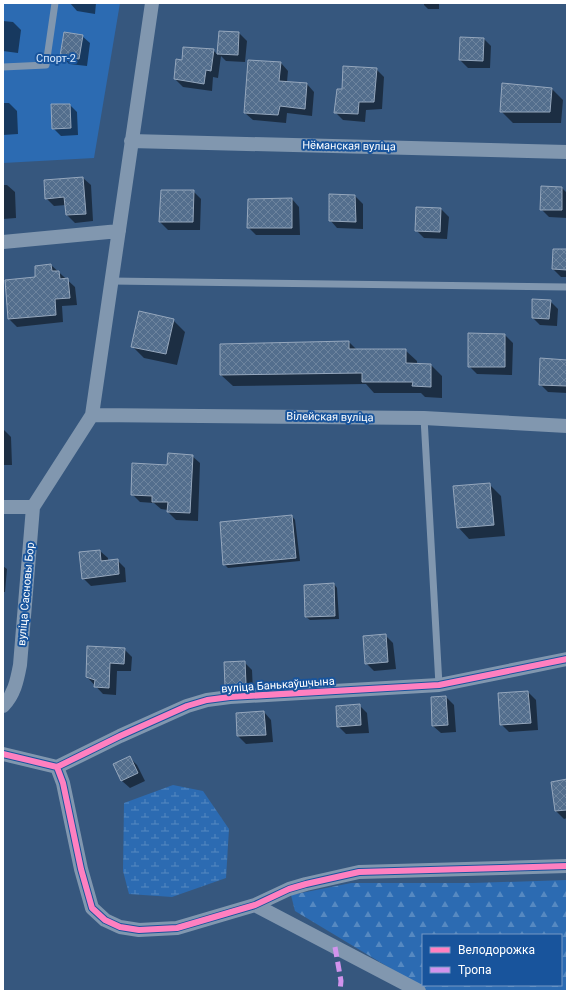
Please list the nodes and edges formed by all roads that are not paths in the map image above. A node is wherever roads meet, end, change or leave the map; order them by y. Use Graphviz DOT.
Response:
graph roads {
  1 [pos="55,3"];
  2 [pos="152,3"];
  3 [pos="3,68"];
  4 [pos="131,141"];
  5 [pos="567,152"];
  6 [pos="118,231"];
  7 [pos="3,242"];
  8 [pos="111,281"];
  9 [pos="567,287"];
  10 [pos="92,415"];
  11 [pos="424,418"];
  12 [pos="567,426"];
  13 [pos="3,507"];
  14 [pos="33,507"];
  15 [pos="567,659"];
  16 [pos="439,685"];
  17 [pos="3,706"];
  18 [pos="3,754"];
  19 [pos="57,767"];
  20 [pos="567,866"];
  21 [pos="255,905"];
  22 [pos="419,991"];
  1 -- 3 [label="lane"];
  2 -- 4 [label="street"];
  4 -- 5 [label="street, Нёманская вуліца"];
  4 -- 6 [label="street"];
  6 -- 7 [label="street"];
  6 -- 8 [label="street"];
  8 -- 9 [label="lane"];
  8 -- 10 [label="street"];
  10 -- 11 [label="street, Вілейская вуліца"];
  10 -- 14 [label="street"];
  11 -- 12 [label="street, Вілейская вуліца"];
  11 -- 16 [label="lane"];
  13 -- 14 [label="street"];
  14 -- 17 [label="street, вуліца Сасновы Бор"];
  15 -- 16 [label="street, вуліца Банькаўшчына"];
  16 -- 19 [label="street, вуліца Банькаўшчына"];
  18 -- 19 [label="street"];
  19 -- 21 [label="street"];
  20 -- 21 [label="street"];
  21 -- 22 [label="street"];
}
